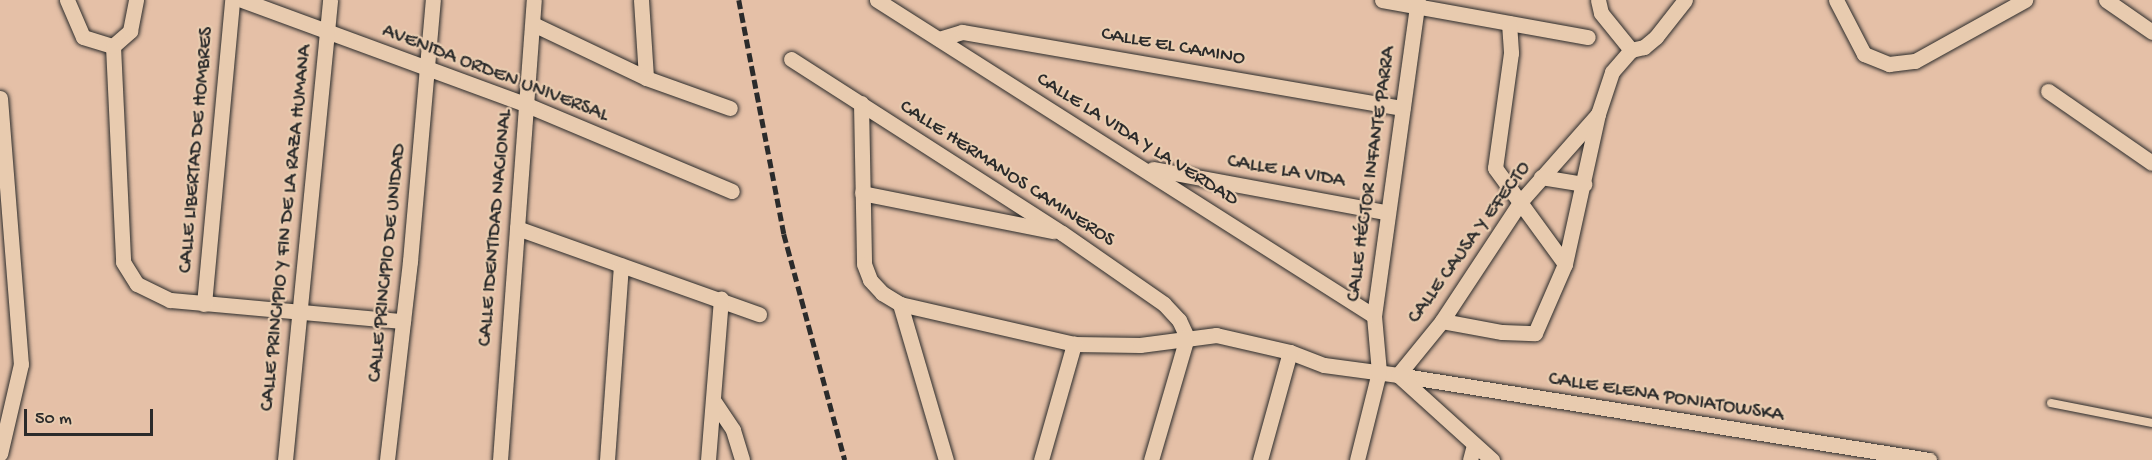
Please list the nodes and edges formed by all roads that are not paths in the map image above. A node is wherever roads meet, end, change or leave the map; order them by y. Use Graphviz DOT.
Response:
graph roads {
  1 [pos="67,0"];
  2 [pos="136,0"];
  3 [pos="232,0"];
  4 [pos="242,0"];
  5 [pos="330,0"];
  6 [pos="433,0"];
  7 [pos="534,0"];
  8 [pos="640,0"];
  9 [pos="877,0"];
  10 [pos="1387,0"];
  11 [pos="1598,0"];
  12 [pos="1685,0"];
  13 [pos="1836,0"];
  14 [pos="2025,0"];
  15 [pos="2106,0"];
  16 [pos="1418,3"];
  17 [pos="1509,23"];
  18 [pos="533,24"];
  19 [pos="2152,32"];
  20 [pos="327,33"];
  21 [pos="1588,37"];
  22 [pos="939,39"];
  23 [pos="113,46"];
  24 [pos="1631,51"];
  25 [pos="791,59"];
  26 [pos="429,71"];
  27 [pos="646,78"];
  28 [pos="2048,91"];
  29 [pos="0,98"];
  30 [pos="861,104"];
  31 [pos="527,105"];
  32 [pos="730,108"];
  33 [pos="1402,108"];
  34 [pos="1598,114"];
  35 [pos="2152,163"];
  36 [pos="1144,167"];
  37 [pos="1541,177"];
  38 [pos="1584,184"];
  39 [pos="732,191"];
  40 [pos="862,193"];
  41 [pos="1521,201"];
  42 [pos="1386,212"];
  43 [pos="517,228"];
  44 [pos="1062,233"];
  45 [pos="1565,264"];
  46 [pos="621,266"];
  47 [pos="721,299"];
  48 [pos="204,304"];
  49 [pos="900,304"];
  50 [pos="299,309"];
  51 [pos="759,314"];
  52 [pos="1374,316"];
  53 [pos="403,321"];
  54 [pos="1442,321"];
  55 [pos="1187,337"];
  56 [pos="1074,344"];
  57 [pos="1290,352"];
  58 [pos="1378,372"];
  59 [pos="1398,375"];
  60 [pos="713,400"];
  61 [pos="2051,403"];
  62 [pos="2152,423"];
  63 [pos="1472,452"];
  64 [pos="0,454"];
  65 [pos="285,460"];
  66 [pos="387,460"];
  67 [pos="500,460"];
  68 [pos="607,460"];
  69 [pos="708,460"];
  70 [pos="742,460"];
  71 [pos="946,460"];
  72 [pos="1041,460"];
  73 [pos="1151,460"];
  74 [pos="1260,460"];
  75 [pos="1358,460"];
  76 [pos="1492,460"];
  77 [pos="1929,460"];
  1 -- 23 [label="street"];
  2 -- 23 [label="street"];
  3 -- 48 [label="street, CALLE LIBERTAD DE HOMBRES"];
  4 -- 20 [label="street, AVENIDA ORDEN UNIVERSAL"];
  5 -- 20 [label="street, CALLE PRINCIPIO Y FIN DE LA RAZA HUMANA"];
  6 -- 26 [label="street, CALLE PRINCIPIO DE UNIDAD"];
  7 -- 18 [label="street, CALLE IDENTIDAD NACIONAL"];
  8 -- 27 [label="street"];
  9 -- 22 [label="street, CALLE LA VIDA Y LA VERDAD"];
  10 -- 16 [label="street"];
  11 -- 24 [label="street"];
  12 -- 24 [label="street, CALLE CAUSA Y EFECTO"];
  13 -- 14 [label="street"];
  15 -- 19 [label="street"];
  16 -- 17 [label="street"];
  16 -- 33 [label="street, CALLE HÉCTOR INFANTE PARRA"];
  17 -- 21 [label="street"];
  17 -- 41 [label="street"];
  18 -- 27 [label="street"];
  18 -- 31 [label="street, CALLE IDENTIDAD NACIONAL"];
  20 -- 26 [label="street, AVENIDA ORDEN UNIVERSAL"];
  20 -- 50 [label="street, CALLE PRINCIPIO Y FIN DE LA RAZA HUMANA"];
  22 -- 33 [label="street, CALLE EL CAMINO"];
  22 -- 36 [label="street, CALLE LA VIDA Y LA VERDAD"];
  23 -- 48 [label="street"];
  24 -- 34 [label="street, CALLE CAUSA Y EFECTO"];
  25 -- 30 [label="street, CALLE HERMANOS CAMINEROS"];
  26 -- 31 [label="street, AVENIDA ORDEN UNIVERSAL"];
  26 -- 53 [label="street, CALLE PRINCIPIO DE UNIDAD"];
  27 -- 32 [label="street"];
  28 -- 35 [label="street"];
  29 -- 64 [label="street"];
  30 -- 40 [label="street"];
  30 -- 44 [label="street, CALLE HERMANOS CAMINEROS"];
  31 -- 39 [label="street, AVENIDA ORDEN UNIVERSAL"];
  31 -- 43 [label="street, CALLE IDENTIDAD NACIONAL"];
  33 -- 42 [label="street, CALLE HÉCTOR INFANTE PARRA"];
  34 -- 37 [label="street, CALLE CAUSA Y EFECTO"];
  34 -- 38 [label="street"];
  36 -- 42 [label="street, CALLE LA VIDA"];
  36 -- 52 [label="street, CALLE LA VIDA Y LA VERDAD"];
  37 -- 38 [label="street"];
  37 -- 41 [label="street, CALLE CAUSA Y EFECTO"];
  38 -- 45 [label="street"];
  40 -- 44 [label="street"];
  40 -- 49 [label="street"];
  41 -- 45 [label="street"];
  41 -- 54 [label="street, CALLE CAUSA Y EFECTO"];
  42 -- 52 [label="street, CALLE HÉCTOR INFANTE PARRA"];
  43 -- 46 [label="street"];
  43 -- 67 [label="street, CALLE IDENTIDAD NACIONAL"];
  44 -- 55 [label="street, CALLE HERMANOS CAMINEROS"];
  45 -- 54 [label="street"];
  46 -- 47 [label="street"];
  46 -- 68 [label="street"];
  47 -- 51 [label="street"];
  47 -- 60 [label="street"];
  48 -- 50 [label="street"];
  49 -- 56 [label="street, CALLE ELENA PONIATOWSKA"];
  49 -- 71 [label="street"];
  50 -- 53 [label="street"];
  50 -- 65 [label="street, CALLE PRINCIPIO Y FIN DE LA RAZA HUMANA"];
  52 -- 58 [label="street, CALLE HÉCTOR INFANTE PARRA"];
  53 -- 66 [label="street, CALLE PRINCIPIO DE UNIDAD"];
  54 -- 59 [label="street, CALLE CAUSA Y EFECTO"];
  55 -- 56 [label="street, CALLE ELENA PONIATOWSKA"];
  55 -- 57 [label="street, CALLE ELENA PONIATOWSKA"];
  55 -- 73 [label="street"];
  56 -- 72 [label="street"];
  57 -- 58 [label="street, CALLE ELENA PONIATOWSKA"];
  57 -- 74 [label="street"];
  58 -- 59 [label="street, CALLE ELENA PONIATOWSKA"];
  58 -- 75 [label="street, CALLE HÉCTOR INFANTE PARRA"];
  59 -- 63 [label="street"];
  59 -- 77 [label="street, CALLE ELENA PONIATOWSKA"];
  60 -- 69 [label="street"];
  60 -- 70 [label="street"];
  61 -- 62 [label="lane"];
  63 -- 76 [label="street"];
}
